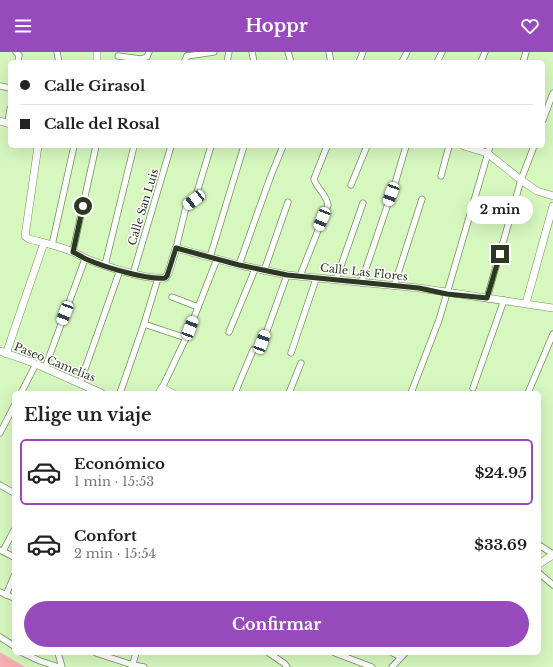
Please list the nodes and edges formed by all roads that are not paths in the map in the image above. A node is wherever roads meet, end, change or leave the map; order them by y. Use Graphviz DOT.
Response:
graph roads {
  1 [pos="214,52"];
  2 [pos="186,54"];
  3 [pos="118,56"];
  4 [pos="136,60"];
  5 [pos="553,93"];
  6 [pos="545,115"];
  7 [pos="38,148"];
  8 [pos="74,148"];
  9 [pos="96,148"];
  10 [pos="134,148"];
  11 [pos="170,148"];
  12 [pos="210,148"];
  13 [pos="243,148"];
  14 [pos="282,148"];
  15 [pos="326,148"];
  16 [pos="366,148"];
  17 [pos="405,148"];
  18 [pos="448,148"];
  19 [pos="476,148"];
  20 [pos="533,148"];
  21 [pos="489,150"];
  22 [pos="441,176"];
  23 [pos="521,180"];
  24 [pos="351,185"];
  25 [pos="553,196"];
  26 [pos="422,199"];
  27 [pos="288,202"];
  28 [pos="363,203"];
  29 [pos="553,206"];
  30 [pos="44,243"];
  31 [pos="52,245"];
  32 [pos="176,248"];
  33 [pos="73,252"];
  34 [pos="213,258"];
  35 [pos="85,259"];
  36 [pos="105,265"];
  37 [pos="239,265"];
  38 [pos="255,269"];
  39 [pos="120,270"];
  40 [pos="264,271"];
  41 [pos="133,274"];
  42 [pos="287,275"];
  43 [pos="300,276"];
  44 [pos="158,278"];
  45 [pos="316,278"];
  46 [pos="336,280"];
  47 [pos="360,283"];
  48 [pos="394,286"];
  49 [pos="447,294"];
  50 [pos="172,297"];
  51 [pos="487,298"];
  52 [pos="504,300"];
  53 [pos="526,303"];
  54 [pos="198,307"];
  55 [pos="553,308"];
  56 [pos="144,324"];
  57 [pos="229,332"];
  58 [pos="553,334"];
  59 [pos="186,338"];
  60 [pos="262,342"];
  61 [pos="253,350"];
  62 [pos="3,352"];
  63 [pos="291,353"];
  64 [pos="301,363"];
  65 [pos="36,364"];
  66 [pos="45,368"];
  67 [pos="80,383"];
  68 [pos="473,388"];
  69 [pos="87,390"];
  70 [pos="22,391"];
  71 [pos="121,391"];
  72 [pos="161,391"];
  73 [pos="236,391"];
  74 [pos="290,391"];
  75 [pos="412,391"];
  76 [pos="529,391"];
  77 [pos="12,410"];
  78 [pos="0,434"];
  79 [pos="0,485"];
  80 [pos="12,492"];
  81 [pos="12,533"];
  82 [pos="541,546"];
  83 [pos="1,550"];
  84 [pos="553,554"];
  85 [pos="12,555"];
  86 [pos="541,563"];
  87 [pos="541,575"];
  88 [pos="12,579"];
  89 [pos="553,585"];
  90 [pos="3,594"];
  91 [pos="0,637"];
  92 [pos="12,645"];
  93 [pos="27,655"];
  94 [pos="59,655"];
  95 [pos="102,655"];
  96 [pos="135,655"];
  97 [pos="272,655"];
  98 [pos="340,655"];
  99 [pos="403,655"];
  100 [pos="40,662"];
  101 [pos="132,666"];
  102 [pos="46,667"];
  103 [pos="59,667"];
  104 [pos="62,667"];
  105 [pos="144,667"];
  106 [pos="287,667"];
  107 [pos="372,667"];
  108 [pos="392,667"];
  1 -- 2 [label="street"];
  3 -- 4 [label="street"];
  5 -- 6 [label="street"];
  7 -- 30 [label="main road"];
  8 -- 31 [label="street"];
  9 -- 33 [label="street"];
  10 -- 36 [label="street"];
  11 -- 41 [label="street, Calle San Luis"];
  12 -- 32 [label="street"];
  13 -- 34 [label="street"];
  14 -- 37 [label="street"];
  15 -- 43 [label="street"];
  16 -- 24 [label="street"];
  17 -- 47 [label="street"];
  18 -- 22 [label="street"];
  19 -- 21 [label="main road"];
  20 -- 23 [label="street"];
  21 -- 23 [label="main road"];
  21 -- 49 [label="street"];
  23 -- 25 [label="main road"];
  23 -- 51 [label="street"];
  26 -- 48 [label="street"];
  27 -- 40 [label="street"];
  28 -- 46 [label="street"];
  29 -- 53 [label="main road"];
  30 -- 31 [label="main road"];
  30 -- 62 [label="main road"];
  31 -- 33 [label="main road"];
  32 -- 34 [label="main road, Calle Las Flores"];
  32 -- 44 [label="main road"];
  33 -- 35 [label="main road"];
  34 -- 37 [label="main road, Calle Las Flores"];
  34 -- 54 [label="street"];
  35 -- 36 [label="main road"];
  35 -- 66 [label="street"];
  36 -- 39 [label="main road"];
  37 -- 38 [label="main road, Calle Las Flores"];
  38 -- 40 [label="main road, Calle Las Flores"];
  38 -- 57 [label="street"];
  39 -- 41 [label="main road"];
  39 -- 67 [label="street"];
  40 -- 42 [label="main road, Calle Las Flores"];
  41 -- 44 [label="main road"];
  42 -- 43 [label="main road, Calle Las Flores"];
  42 -- 60 [label="street"];
  43 -- 45 [label="main road, Calle Las Flores"];
  44 -- 56 [label="street"];
  45 -- 46 [label="main road, Calle Las Flores"];
  45 -- 63 [label="street"];
  46 -- 47 [label="main road, Calle Las Flores"];
  47 -- 48 [label="main road, Calle Las Flores"];
  48 -- 49 [label="main road, Calle Las Flores"];
  49 -- 51 [label="main road, Calle Las Flores"];
  49 -- 75 [label="street"];
  50 -- 54 [label="street"];
  51 -- 52 [label="main road, Calle Las Flores"];
  52 -- 53 [label="main road, Calle Las Flores"];
  52 -- 68 [label="street"];
  53 -- 55 [label="main road, Calle Las Flores"];
  54 -- 59 [label="street"];
  56 -- 59 [label="street"];
  56 -- 71 [label="street"];
  58 -- 76 [label="street"];
  59 -- 72 [label="street"];
  61 -- 73 [label="street"];
  62 -- 65 [label="main road, Paseo Camelias"];
  64 -- 74 [label="street"];
  65 -- 66 [label="main road, Paseo Camelias"];
  65 -- 70 [label="street"];
  66 -- 67 [label="main road, Paseo Camelias"];
  67 -- 69 [label="main road, Paseo Camelias"];
  77 -- 78 [label="street"];
  79 -- 80 [label="street"];
  81 -- 83 [label="street"];
  82 -- 84 [label="street"];
  83 -- 85 [label="street"];
  84 -- 86 [label="main road"];
  87 -- 89 [label="street"];
  88 -- 90 [label="street"];
  91 -- 92 [label="street"];
  93 -- 100 [label="street"];
  94 -- 104 [label="street"];
  95 -- 101 [label="street"];
  96 -- 101 [label="street"];
  97 -- 106 [label="street"];
  98 -- 107 [label="street"];
  99 -- 108 [label="street"];
  100 -- 102 [label="street"];
  100 -- 103 [label="street"];
  101 -- 105 [label="street"];
}
